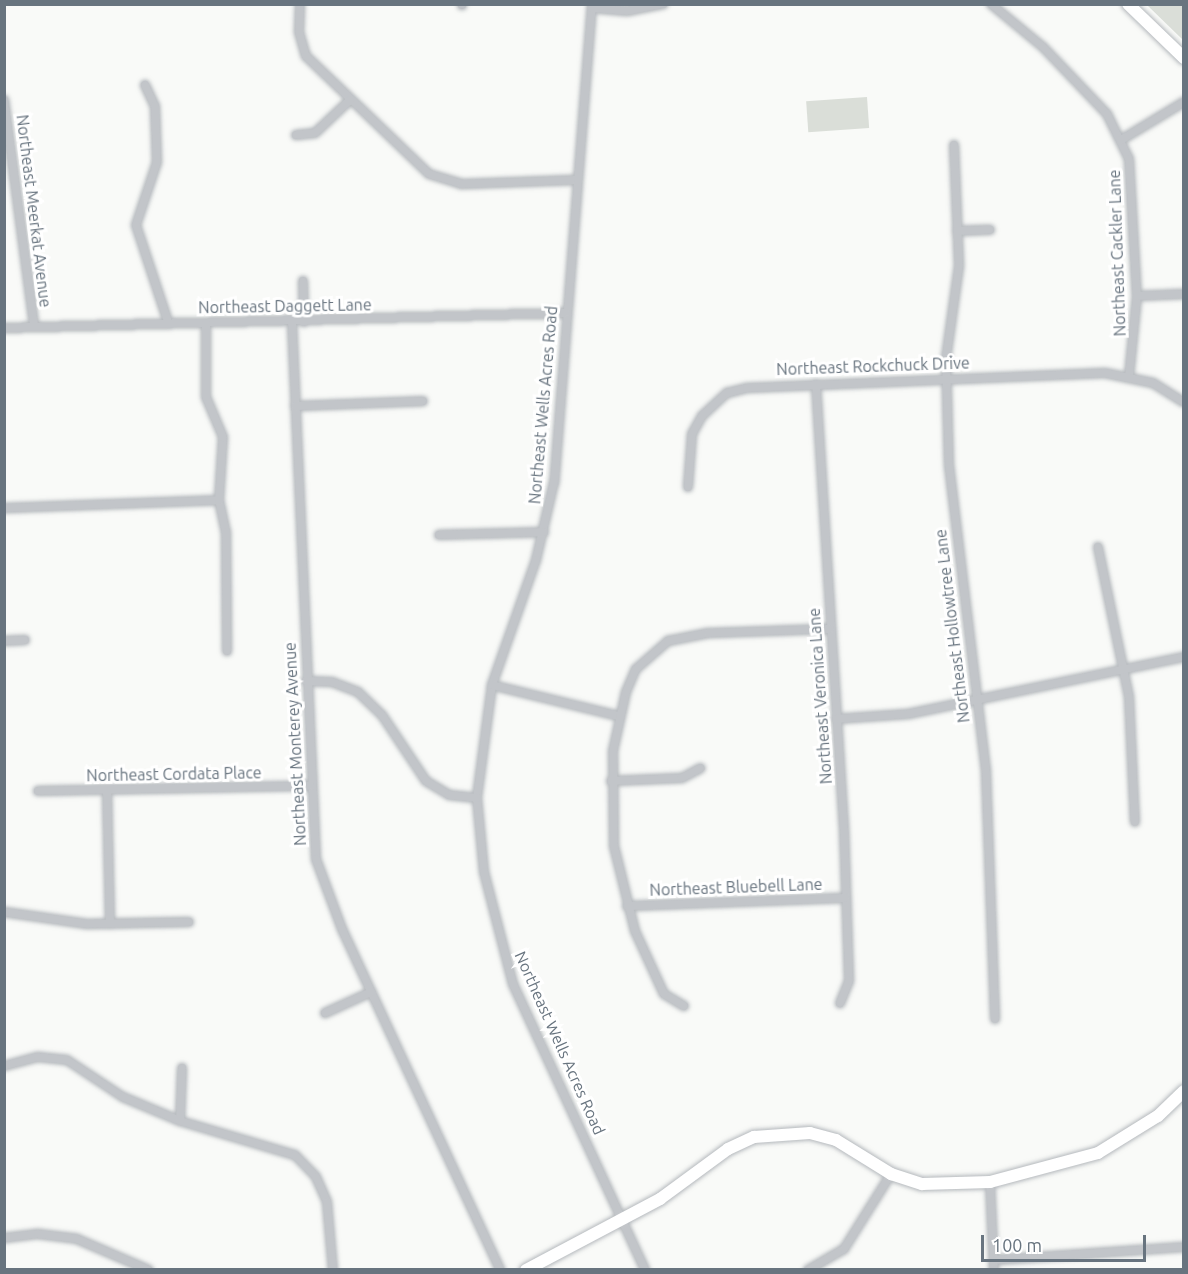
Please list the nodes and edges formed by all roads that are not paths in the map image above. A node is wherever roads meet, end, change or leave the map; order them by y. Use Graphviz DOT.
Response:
graph roads {
  1 [pos="300,4"];
  2 [pos="663,4"];
  3 [pos="991,4"];
  4 [pos="1128,4"];
  5 [pos="592,6"];
  6 [pos="1184,58"];
  7 [pos="145,85"];
  8 [pos="4,100"];
  9 [pos="349,101"];
  10 [pos="1184,102"];
  11 [pos="296,135"];
  12 [pos="1122,140"];
  13 [pos="954,146"];
  14 [pos="577,180"];
  15 [pos="957,231"];
  16 [pos="990,231"];
  17 [pos="303,281"];
  18 [pos="1184,294"];
  19 [pos="1137,296"];
  20 [pos="566,314"];
  21 [pos="168,322"];
  22 [pos="292,322"];
  23 [pos="304,322"];
  24 [pos="206,323"];
  25 [pos="34,326"];
  26 [pos="4,328"];
  27 [pos="1129,376"];
  28 [pos="946,378"];
  29 [pos="816,384"];
  30 [pos="423,401"];
  31 [pos="1184,402"];
  32 [pos="295,406"];
  33 [pos="688,486"];
  34 [pos="219,500"];
  35 [pos="4,508"];
  36 [pos="544,532"];
  37 [pos="439,536"];
  38 [pos="1098,547"];
  39 [pos="830,629"];
  40 [pos="25,640"];
  41 [pos="4,641"];
  42 [pos="227,651"];
  43 [pos="1184,657"];
  44 [pos="1124,669"];
  45 [pos="306,681"];
  46 [pos="492,685"];
  47 [pos="976,702"];
  48 [pos="618,716"];
  49 [pos="836,719"];
  50 [pos="701,768"];
  51 [pos="611,781"];
  52 [pos="310,786"];
  53 [pos="107,790"];
  54 [pos="38,791"];
  55 [pos="477,798"];
  56 [pos="1135,822"];
  57 [pos="846,898"];
  58 [pos="627,906"];
  59 [pos="4,912"];
  60 [pos="189,922"];
  61 [pos="110,924"];
  62 [pos="371,992"];
  63 [pos="840,1004"];
  64 [pos="684,1006"];
  65 [pos="325,1013"];
  66 [pos="995,1019"];
  67 [pos="4,1066"];
  68 [pos="182,1068"];
  69 [pos="1184,1091"];
  70 [pos="180,1121"];
  71 [pos="891,1173"];
  72 [pos="990,1182"];
  73 [pos="622,1220"];
  74 [pos="4,1238"];
  75 [pos="1184,1247"];
  76 [pos="994,1265"];
  77 [pos="145,1269"];
  78 [pos="333,1269"];
  79 [pos="500,1269"];
  80 [pos="526,1269"];
  81 [pos="645,1269"];
  82 [pos="808,1269"];
  1 -- 9 [label="street"];
  2 -- 5 [label="street"];
  3 -- 12 [label="street, Northeast Cackler Lane"];
  4 -- 6 [label="street"];
  5 -- 14 [label="street, Northeast Wells Acres Road"];
  7 -- 21 [label="street"];
  8 -- 25 [label="street, Northeast Meerkat Avenue"];
  9 -- 11 [label="street"];
  9 -- 14 [label="street"];
  10 -- 12 [label="street"];
  12 -- 19 [label="street, Northeast Cackler Lane"];
  13 -- 15 [label="street, Northeast Hollowtree Lane"];
  14 -- 20 [label="street, Northeast Wells Acres Road"];
  15 -- 16 [label="street"];
  15 -- 28 [label="street, Northeast Hollowtree Lane"];
  17 -- 23 [label="street"];
  18 -- 19 [label="street"];
  19 -- 27 [label="street, Northeast Cackler Lane"];
  20 -- 23 [label="street, Northeast Daggett Lane"];
  20 -- 36 [label="street, Northeast Wells Acres Road"];
  21 -- 24 [label="street, Northeast Daggett Lane"];
  21 -- 25 [label="street, Northeast Daggett Lane"];
  22 -- 23 [label="street, Northeast Daggett Lane"];
  22 -- 24 [label="street, Northeast Daggett Lane"];
  22 -- 32 [label="street, Northeast Monterey Avenue"];
  24 -- 34 [label="street"];
  25 -- 26 [label="street, Northeast Daggett Lane"];
  27 -- 28 [label="street, Northeast Rockchuck Drive"];
  27 -- 31 [label="street"];
  28 -- 29 [label="street, Northeast Rockchuck Drive"];
  28 -- 47 [label="street, Northeast Hollowtree Lane"];
  29 -- 33 [label="street, Northeast Rockchuck Drive"];
  29 -- 39 [label="street, Northeast Veronica Lane"];
  30 -- 32 [label="street"];
  32 -- 45 [label="street, Northeast Monterey Avenue"];
  34 -- 35 [label="street"];
  34 -- 42 [label="street"];
  36 -- 37 [label="street"];
  36 -- 46 [label="street, Northeast Wells Acres Road"];
  38 -- 44 [label="street"];
  39 -- 48 [label="street"];
  39 -- 49 [label="street, Northeast Veronica Lane"];
  40 -- 41 [label="street"];
  43 -- 44 [label="street"];
  44 -- 47 [label="street"];
  44 -- 56 [label="street"];
  45 -- 52 [label="street, Northeast Monterey Avenue"];
  45 -- 55 [label="street"];
  46 -- 48 [label="street"];
  46 -- 55 [label="street, Northeast Wells Acres Road"];
  47 -- 49 [label="street"];
  47 -- 66 [label="street, Northeast Hollowtree Lane"];
  48 -- 51 [label="street"];
  49 -- 57 [label="street, Northeast Veronica Lane"];
  50 -- 51 [label="street"];
  51 -- 58 [label="street"];
  52 -- 53 [label="street, Northeast Cordata Place"];
  52 -- 62 [label="street, Northeast Monterey Avenue"];
  53 -- 54 [label="street, Northeast Cordata Place"];
  53 -- 61 [label="street"];
  55 -- 73 [label="street, Northeast Wells Acres Road"];
  57 -- 58 [label="street, Northeast Bluebell Lane"];
  57 -- 63 [label="street, Northeast Veronica Lane"];
  58 -- 64 [label="street"];
  59 -- 61 [label="street"];
  60 -- 61 [label="street"];
  62 -- 65 [label="street"];
  62 -- 79 [label="street, Northeast Monterey Avenue"];
  67 -- 70 [label="street"];
  68 -- 70 [label="street"];
  69 -- 72 [label="street"];
  70 -- 78 [label="street"];
  71 -- 72 [label="street"];
  71 -- 73 [label="street"];
  71 -- 82 [label="street"];
  72 -- 76 [label="street"];
  73 -- 80 [label="street"];
  73 -- 81 [label="street, Northeast Wells Acres Road"];
  74 -- 77 [label="street"];
  75 -- 76 [label="street"];
}
